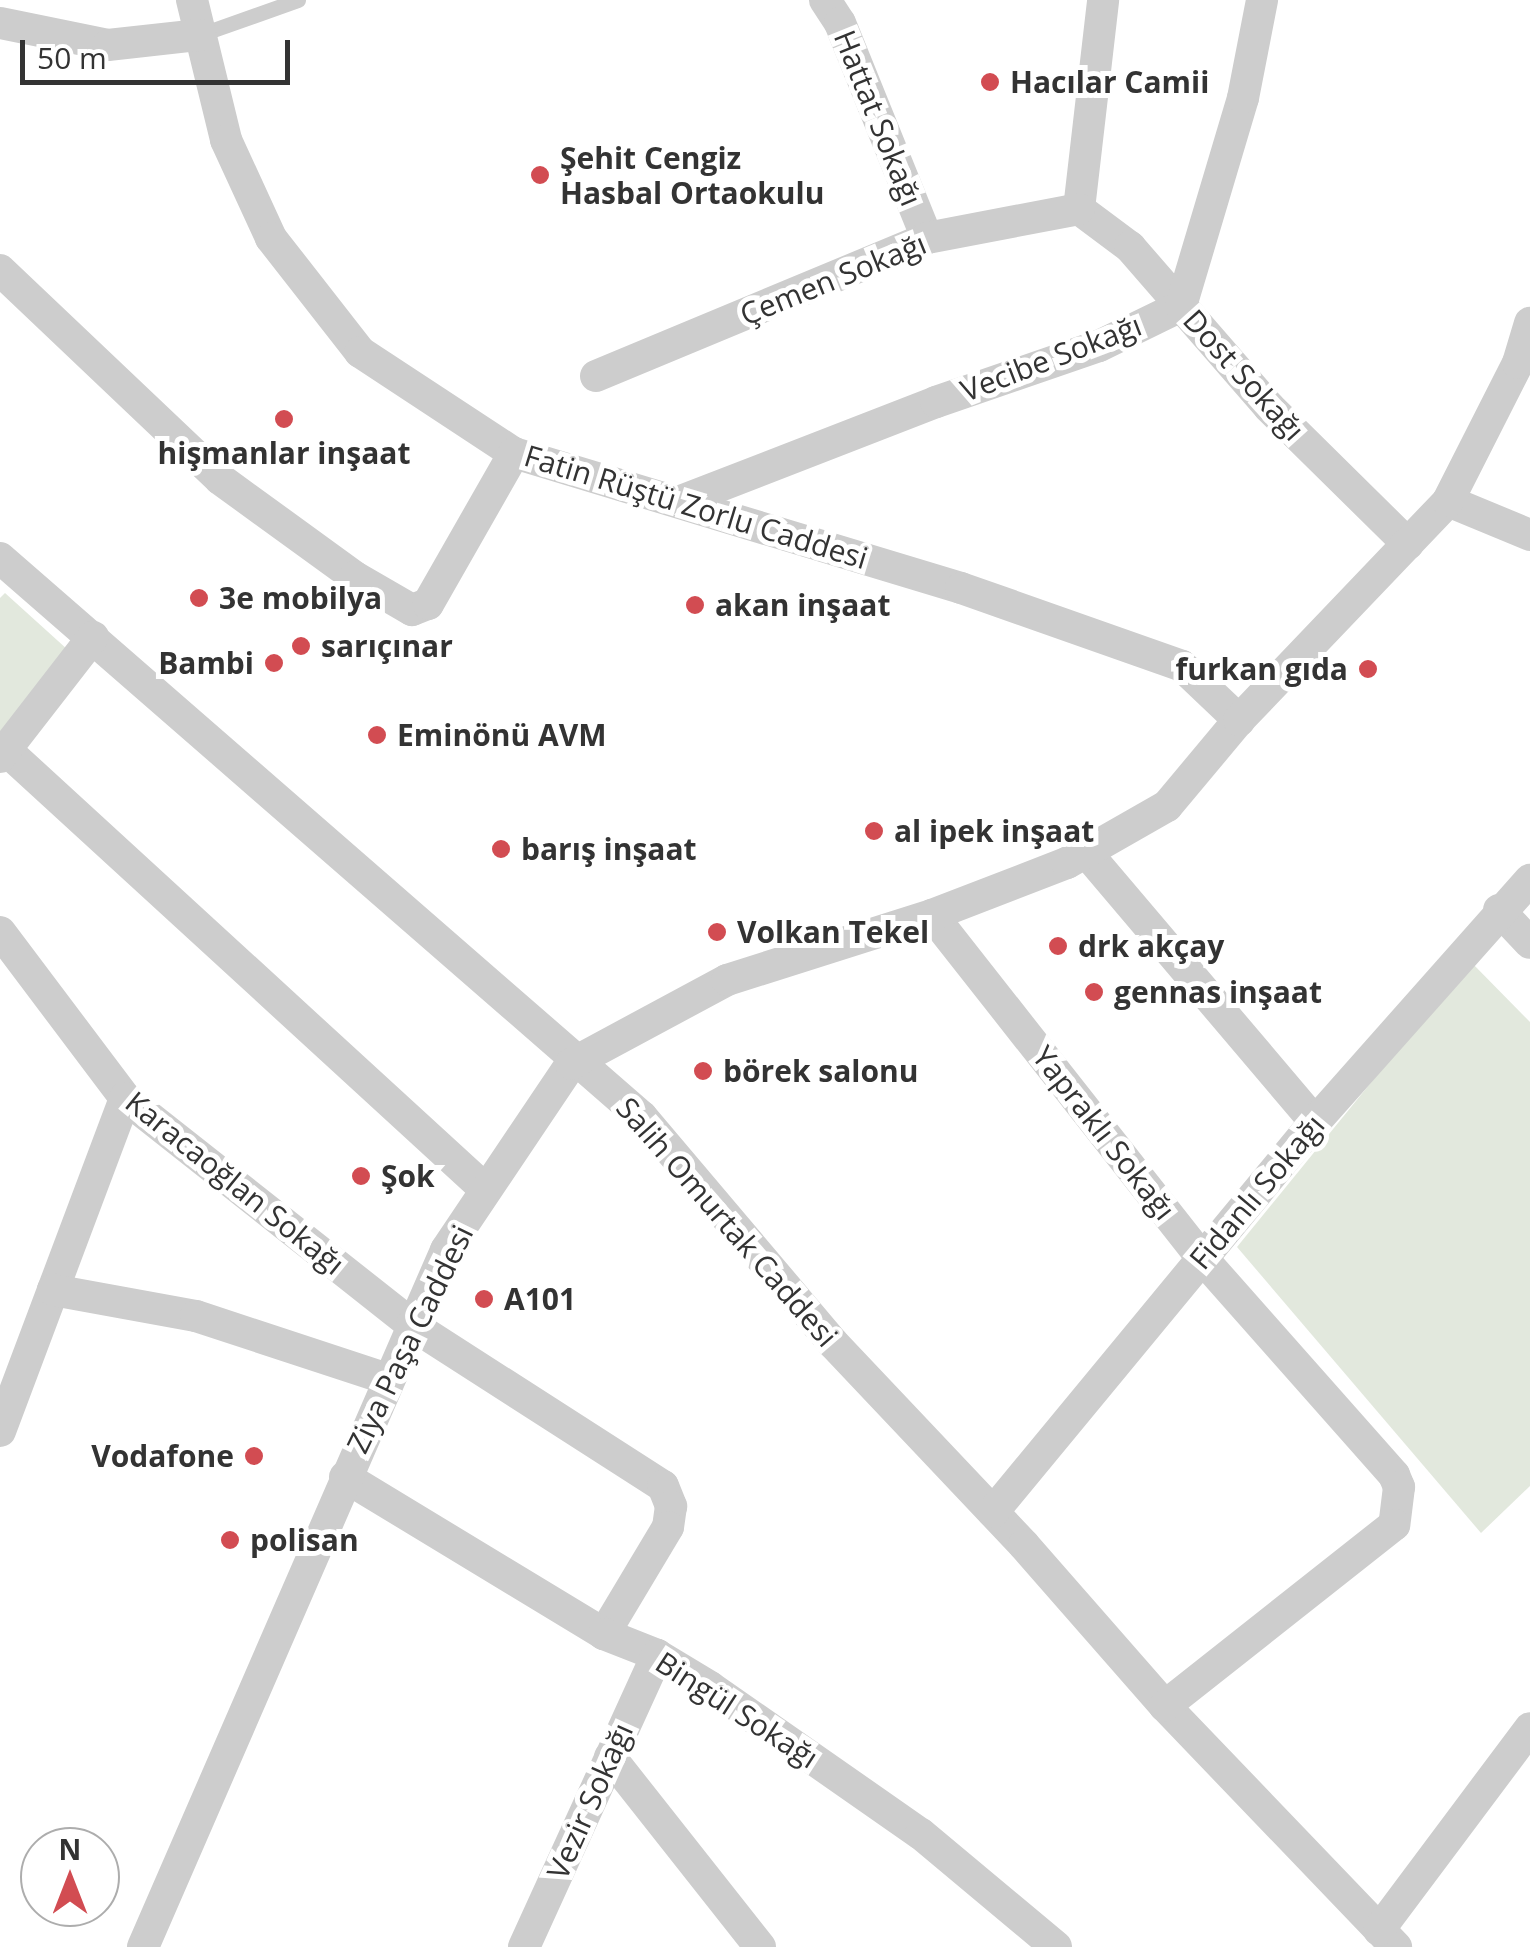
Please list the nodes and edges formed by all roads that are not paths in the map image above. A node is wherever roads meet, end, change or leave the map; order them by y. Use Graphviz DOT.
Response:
graph roads {
  1 [pos="192,0"];
  2 [pos="296,0"];
  3 [pos="825,0"];
  4 [pos="1103,0"];
  5 [pos="1262,0"];
  6 [pos="0,23"];
  7 [pos="199,34"];
  8 [pos="1078,210"];
  9 [pos="927,238"];
  10 [pos="0,270"];
  11 [pos="1181,306"];
  12 [pos="1530,323"];
  13 [pos="596,376"];
  14 [pos="514,453"];
  15 [pos="681,501"];
  16 [pos="1448,501"];
  17 [pos="1530,535"];
  18 [pos="1408,544"];
  19 [pos="4,567"];
  20 [pos="93,637"];
  21 [pos="1239,720"];
  22 [pos="3,754"];
  23 [pos="1086,852"];
  24 [pos="1530,880"];
  25 [pos="1499,910"];
  26 [pos="932,916"];
  27 [pos="0,932"];
  28 [pos="1530,943"];
  29 [pos="577,1061"];
  30 [pos="126,1098"];
  31 [pos="1315,1122"];
  32 [pos="486,1190"];
  33 [pos="1202,1258"];
  34 [pos="53,1290"];
  35 [pos="412,1325"];
  36 [pos="388,1379"];
  37 [pos="0,1431"];
  38 [pos="345,1477"];
  39 [pos="993,1512"];
  40 [pos="604,1634"];
  41 [pos="656,1655"];
  42 [pos="1166,1706"];
  43 [pos="1530,1728"];
  44 [pos="610,1757"];
  45 [pos="1388,1938"];
  46 [pos="143,1947"];
  47 [pos="524,1947"];
  48 [pos="760,1947"];
  49 [pos="1056,1947"];
  1 -- 7 [label="street, Fatin Rüştü Zorlu Caddesi"];
  2 -- 7 [label="lane"];
  3 -- 9 [label="street, Hattat Sokağı"];
  4 -- 8 [label="street"];
  5 -- 11 [label="street, Vecibe Sokağı"];
  6 -- 7 [label="street"];
  7 -- 14 [label="street, Fatin Rüştü Zorlu Caddesi"];
  8 -- 9 [label="street, Çemen Sokağı"];
  8 -- 11 [label="street, Dost Sokağı"];
  9 -- 13 [label="street, Çemen Sokağı"];
  10 -- 14 [label="street"];
  11 -- 15 [label="street, Vecibe Sokağı"];
  11 -- 18 [label="street, Dost Sokağı"];
  12 -- 16 [label="street, Ziya Paşa Caddesi"];
  14 -- 15 [label="street, Fatin Rüştü Zorlu Caddesi"];
  15 -- 21 [label="street, Fatin Rüştü Zorlu Caddesi"];
  16 -- 17 [label="street"];
  16 -- 18 [label="street, Ziya Paşa Caddesi"];
  18 -- 21 [label="street, Ziya Paşa Caddesi"];
  19 -- 20 [label="street, Salih Omurtak Caddesi"];
  20 -- 22 [label="street"];
  20 -- 29 [label="street, Salih Omurtak Caddesi"];
  21 -- 23 [label="street, Ziya Paşa Caddesi"];
  22 -- 32 [label="street"];
  23 -- 26 [label="street, Ziya Paşa Caddesi"];
  23 -- 31 [label="street"];
  24 -- 25 [label="street, Fidanlı Sokağı"];
  25 -- 28 [label="street"];
  25 -- 31 [label="street, Fidanlı Sokağı"];
  26 -- 29 [label="street, Ziya Paşa Caddesi"];
  26 -- 33 [label="street, Yapraklı Sokağı"];
  27 -- 30 [label="street, Karacaoğlan Sokağı"];
  29 -- 32 [label="street, Ziya Paşa Caddesi"];
  29 -- 39 [label="street, Salih Omurtak Caddesi"];
  30 -- 34 [label="street"];
  30 -- 35 [label="street, Karacaoğlan Sokağı"];
  31 -- 33 [label="street, Fidanlı Sokağı"];
  32 -- 35 [label="street, Ziya Paşa Caddesi"];
  33 -- 39 [label="street, Fidanlı Sokağı"];
  33 -- 42 [label="street, Yapraklı Sokağı"];
  34 -- 36 [label="street"];
  34 -- 37 [label="street"];
  35 -- 36 [label="street, Ziya Paşa Caddesi"];
  35 -- 40 [label="street, Karacaoğlan Sokağı"];
  36 -- 38 [label="street, Ziya Paşa Caddesi"];
  38 -- 40 [label="street, Bingül Sokağı"];
  38 -- 46 [label="street, Ziya Paşa Caddesi"];
  39 -- 42 [label="street, Salih Omurtak Caddesi"];
  40 -- 41 [label="street, Bingül Sokağı"];
  41 -- 44 [label="street, Vezir Sokağı"];
  41 -- 49 [label="street, Bingül Sokağı"];
  42 -- 45 [label="street, Salih Omurtak Caddesi"];
  43 -- 45 [label="street"];
  44 -- 47 [label="street, Vezir Sokağı"];
  44 -- 48 [label="street"];
}
